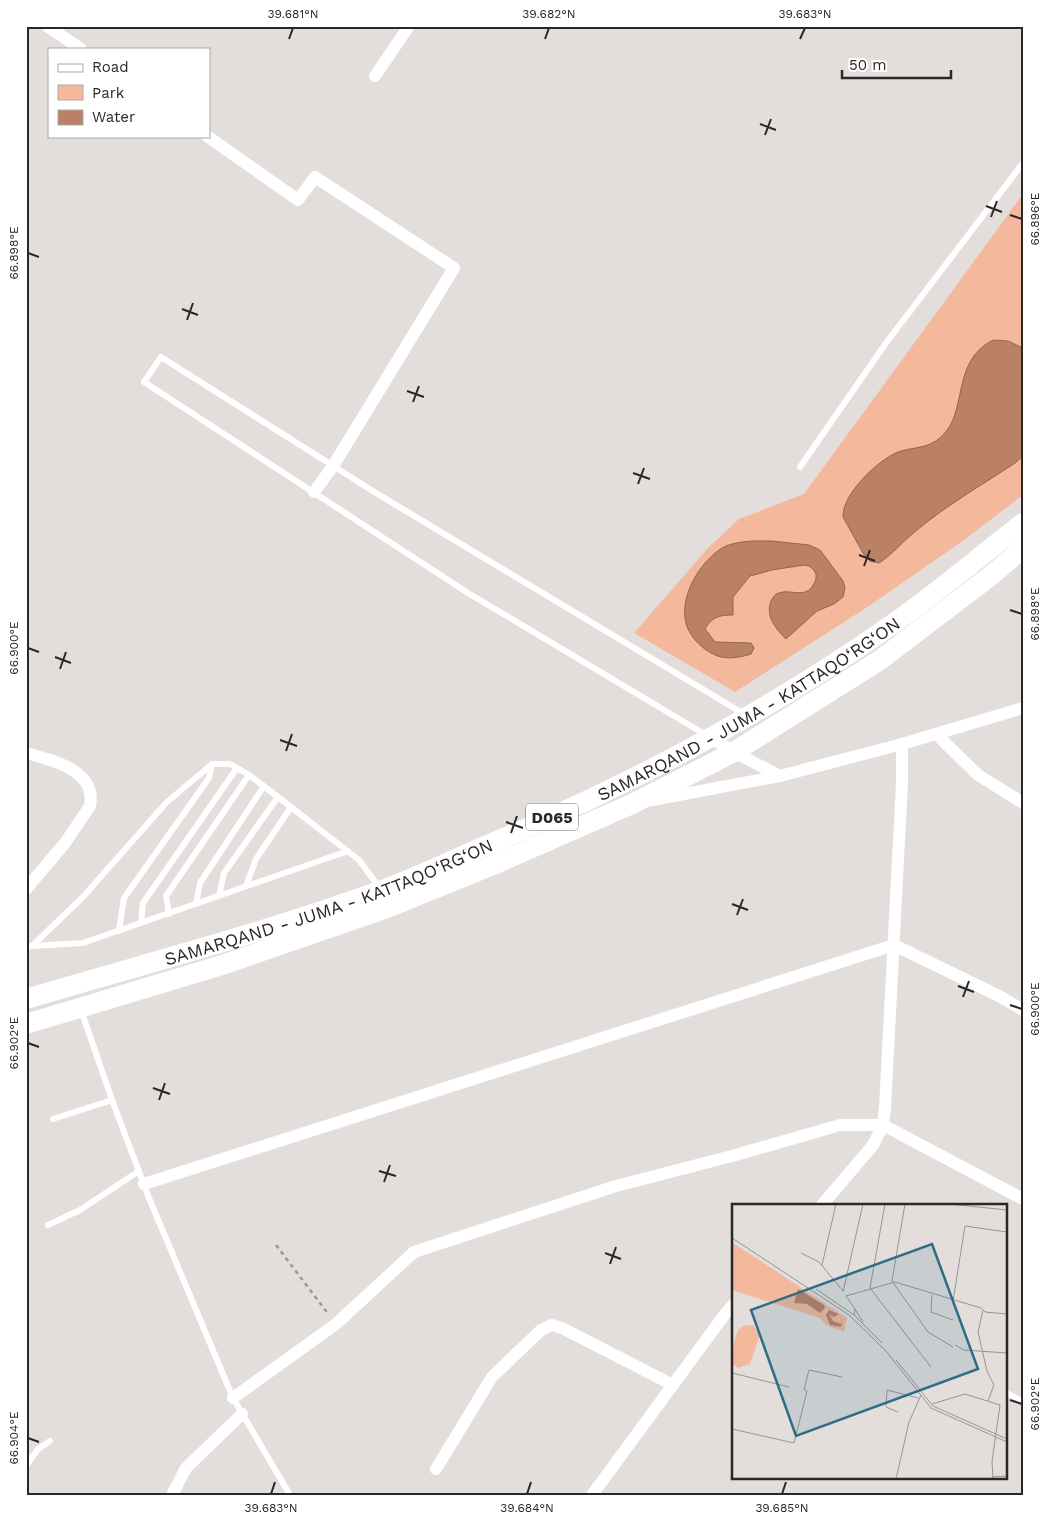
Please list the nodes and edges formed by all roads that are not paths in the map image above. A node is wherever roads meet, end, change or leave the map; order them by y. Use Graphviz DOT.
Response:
graph roads {
  1 [pos="47,26"];
  2 [pos="410,26"];
  3 [pos="80,48"];
  4 [pos="375,76"];
  5 [pos="210,138"];
  6 [pos="1023,163"];
  7 [pos="333,466"];
  8 [pos="800,467"];
  9 [pos="314,492"];
  10 [pos="1023,523"];
  11 [pos="1023,548"];
  12 [pos="1023,708"];
  13 [pos="749,717"];
  14 [pos="936,734"];
  15 [pos="711,738"];
  16 [pos="902,744"];
  17 [pos="734,752"];
  18 [pos="26,753"];
  19 [pos="212,764"];
  20 [pos="237,768"];
  21 [pos="249,776"];
  22 [pos="780,776"];
  23 [pos="264,786"];
  24 [pos="278,797"];
  25 [pos="1023,803"];
  26 [pos="632,804"];
  27 [pos="291,807"];
  28 [pos="348,851"];
  29 [pos="246,886"];
  30 [pos="26,890"];
  31 [pos="381,890"];
  32 [pos="219,896"];
  33 [pos="196,904"];
  34 [pos="169,914"];
  35 [pos="142,923"];
  36 [pos="120,931"];
  37 [pos="894,945"];
  38 [pos="29,947"];
  39 [pos="26,999"];
  40 [pos="80,1007"];
  41 [pos="1023,1010"];
  42 [pos="26,1024"];
  43 [pos="112,1100"];
  44 [pos="53,1119"];
  45 [pos="883,1126"];
  46 [pos="139,1171"];
  47 [pos="144,1184"];
  48 [pos="1023,1199"];
  49 [pos="823,1204"];
  50 [pos="48,1225"];
  51 [pos="732,1306"];
  52 [pos="673,1384"];
  53 [pos="1006,1393"];
  54 [pos="233,1398"];
  55 [pos="1023,1402"];
  56 [pos="242,1414"];
  57 [pos="50,1441"];
  58 [pos="26,1466"];
  59 [pos="436,1469"];
  60 [pos="172,1495"];
  61 [pos="290,1495"];
  62 [pos="592,1495"];
  1 -- 3 [label="street"];
  2 -- 4 [label="street"];
  5 -- 7 [label="street"];
  6 -- 8 [label="lane"];
  7 -- 9 [label="street"];
  7 -- 9 [label="lane"];
  7 -- 13 [label="lane"];
  9 -- 15 [label="lane"];
  10 -- 13 [label="main road, SAMARQAND - JUMA - KATTAQO‘RG‘ON / D065"];
  11 -- 17 [label="main road, SAMARQAND - JUMA - KATTAQO‘RG‘ON / D065"];
  12 -- 14 [label="street"];
  13 -- 15 [label="main road, SAMARQAND - JUMA - KATTAQO‘RG‘ON / D065"];
  14 -- 16 [label="street"];
  14 -- 25 [label="street"];
  15 -- 17 [label="street"];
  15 -- 31 [label="main road, SAMARQAND - JUMA - KATTAQO‘RG‘ON / D065"];
  16 -- 22 [label="street"];
  16 -- 37 [label="street"];
  17 -- 22 [label="street"];
  17 -- 26 [label="main road, SAMARQAND - JUMA - KATTAQO‘RG‘ON / D065"];
  18 -- 30 [label="street"];
  19 -- 20 [label="lane"];
  19 -- 36 [label="lane"];
  19 -- 38 [label="lane"];
  20 -- 21 [label="lane"];
  20 -- 35 [label="lane"];
  21 -- 23 [label="lane"];
  21 -- 34 [label="lane"];
  22 -- 26 [label="street"];
  23 -- 24 [label="lane"];
  23 -- 33 [label="lane"];
  24 -- 27 [label="lane"];
  24 -- 32 [label="lane"];
  26 -- 40 [label="main road, SAMARQAND - JUMA - KATTAQO‘RG‘ON / D065"];
  27 -- 28 [label="lane"];
  27 -- 29 [label="lane"];
  28 -- 29 [label="lane"];
  28 -- 31 [label="lane"];
  29 -- 32 [label="lane"];
  31 -- 39 [label="main road, SAMARQAND - JUMA - KATTAQO‘RG‘ON / D065"];
  32 -- 33 [label="lane"];
  33 -- 34 [label="lane"];
  34 -- 35 [label="lane"];
  35 -- 36 [label="lane"];
  36 -- 38 [label="lane"];
  37 -- 41 [label="street"];
  37 -- 45 [label="street"];
  37 -- 47 [label="street"];
  40 -- 42 [label="main road, SAMARQAND - JUMA - KATTAQO‘RG‘ON / D065"];
  40 -- 43 [label="lane"];
  43 -- 44 [label="lane"];
  43 -- 46 [label="lane"];
  45 -- 48 [label="street"];
  45 -- 49 [label="street"];
  45 -- 54 [label="street"];
  46 -- 47 [label="lane"];
  46 -- 50 [label="lane"];
  47 -- 54 [label="lane"];
  51 -- 52 [label="street"];
  52 -- 59 [label="street"];
  52 -- 62 [label="street"];
  53 -- 55 [label="lane"];
  54 -- 56 [label="lane"];
  56 -- 60 [label="street"];
  56 -- 61 [label="lane"];
  57 -- 58 [label="lane"];
}
